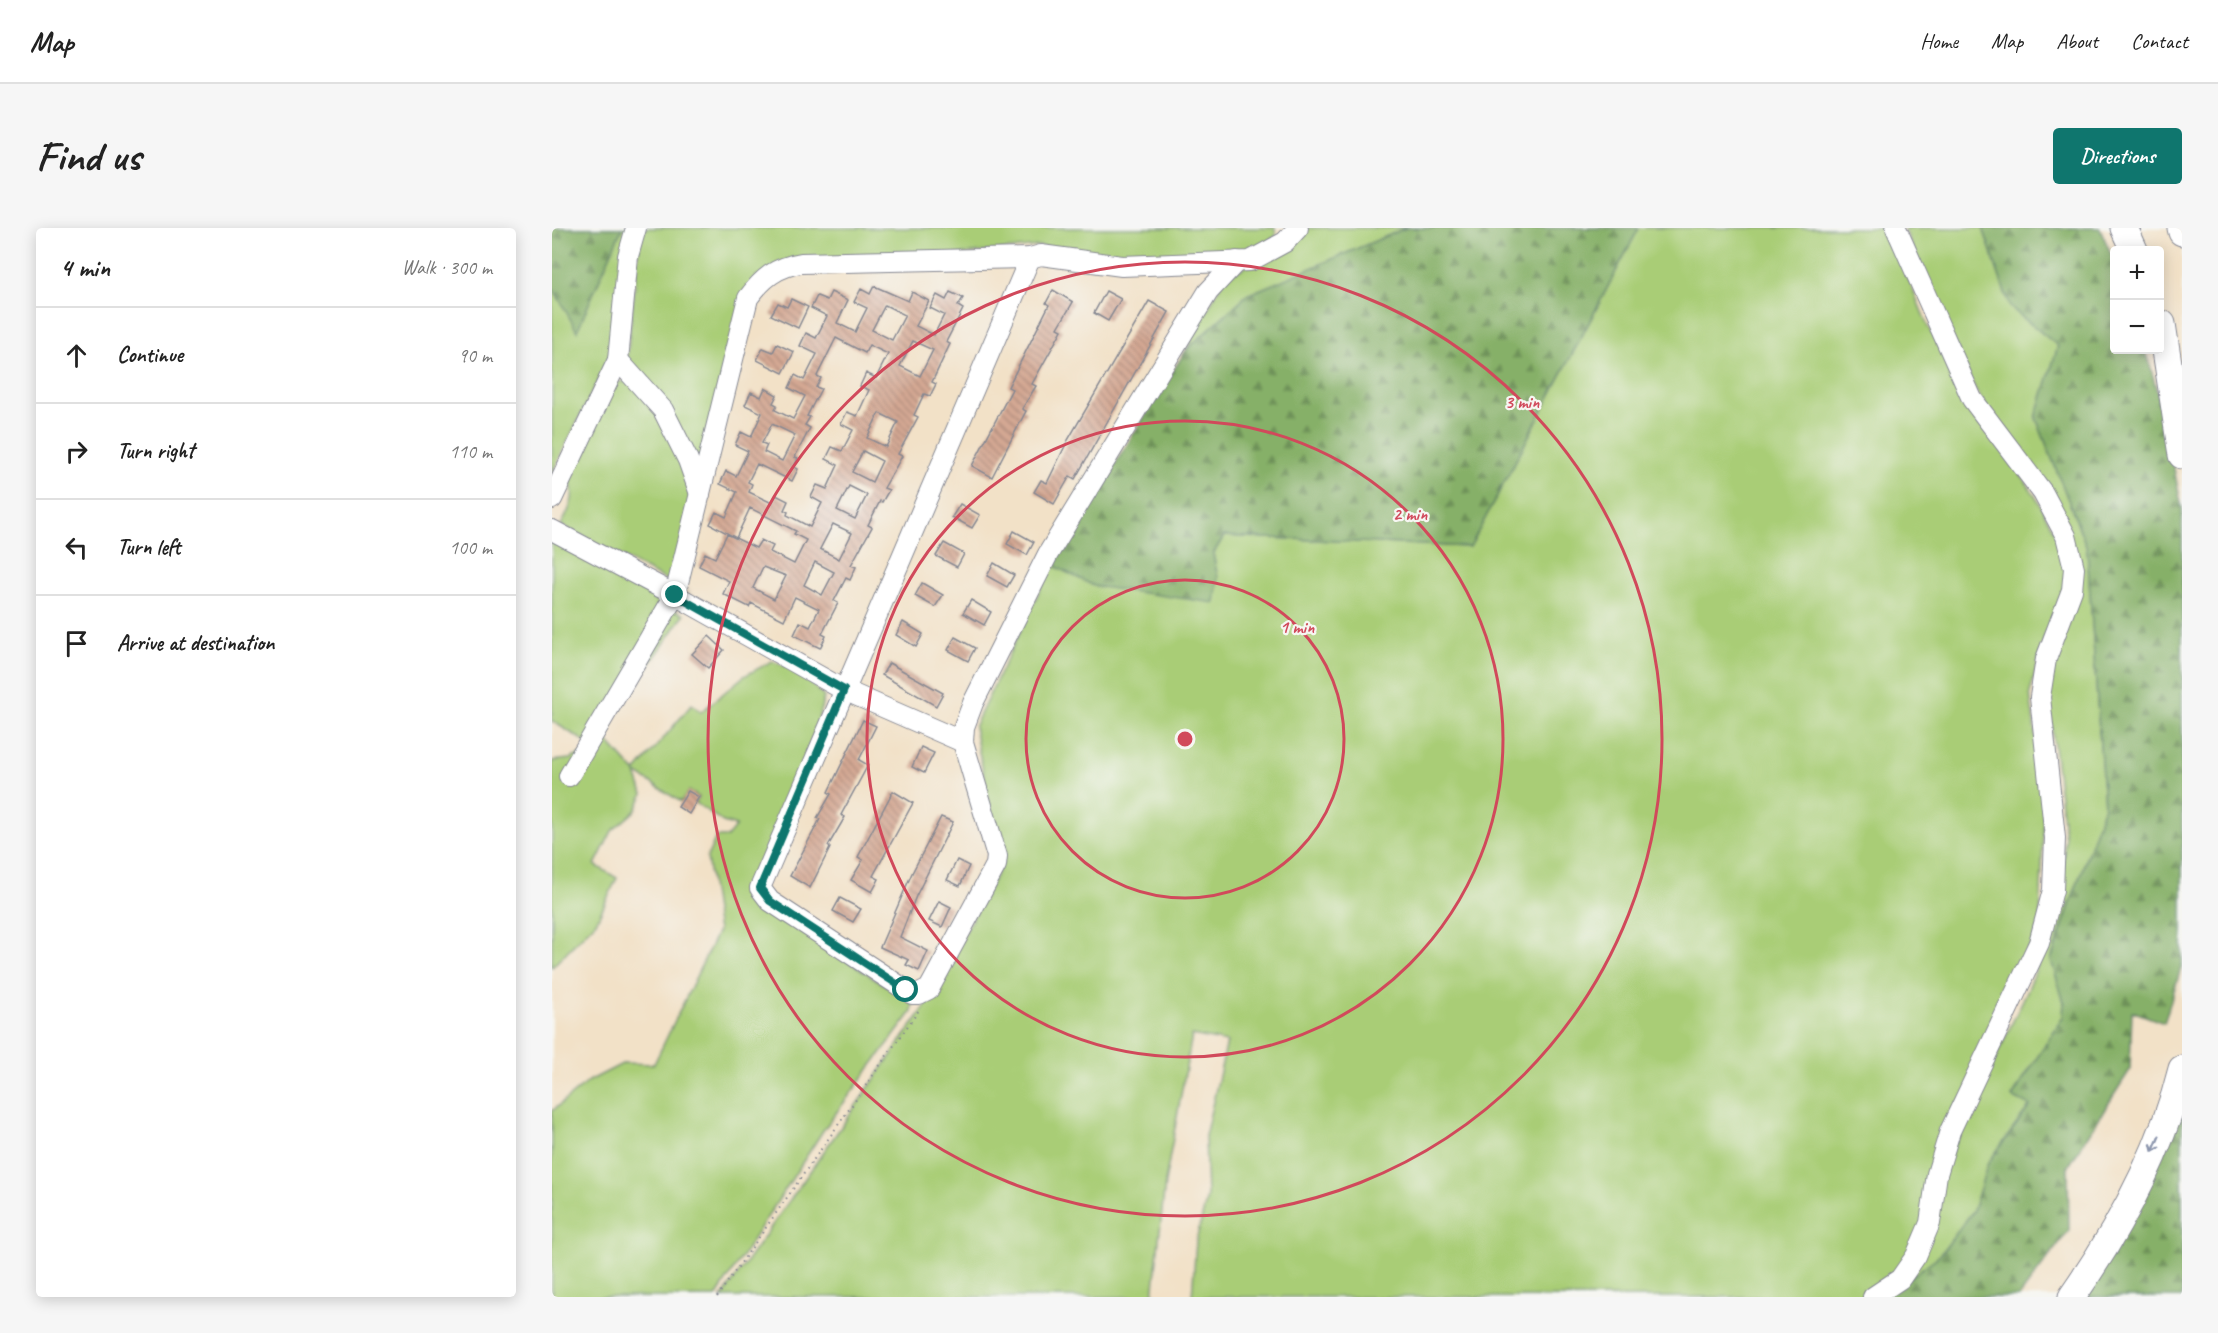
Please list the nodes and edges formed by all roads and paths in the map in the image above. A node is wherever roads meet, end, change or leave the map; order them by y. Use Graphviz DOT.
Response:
graph roads {
  1 [pos="636,228"];
  2 [pos="1896,228"];
  3 [pos="2124,228"];
  4 [pos="1289,233"];
  5 [pos="2132,246"];
  6 [pos="1030,258"];
  7 [pos="1237,261"];
  8 [pos="2164,331"];
  9 [pos="2164,340"];
  10 [pos="618,360"];
  11 [pos="2182,393"];
  12 [pos="2182,455"];
  13 [pos="700,494"];
  14 [pos="552,499"];
  15 [pos="552,530"];
  16 [pos="675,595"];
  17 [pos="844,690"];
  18 [pos="963,742"];
  19 [pos="569,776"];
  20 [pos="929,989"];
  21 [pos="2182,1069"];
  22 [pos="717,1297"];
  23 [pos="1873,1297"];
  24 [pos="2072,1297"];
  1 -- 10 [label="street"];
  2 -- 23 [label="street"];
  3 -- 5 [label="highway"];
  4 -- 7 [label="street"];
  6 -- 7 [label="street"];
  6 -- 13 [label="street"];
  6 -- 17 [label="street"];
  7 -- 18 [label="street"];
  8 -- 11 [label="highway"];
  9 -- 12 [label="highway"];
  10 -- 13 [label="street"];
  10 -- 14 [label="street"];
  13 -- 16 [label="street"];
  15 -- 16 [label="street"];
  16 -- 17 [label="street"];
  16 -- 19 [label="street"];
  17 -- 18 [label="street"];
  17 -- 20 [label="street"];
  18 -- 20 [label="street"];
  20 -- 22 [label="path"];
  21 -- 24 [label="highway, one-way"];
}
